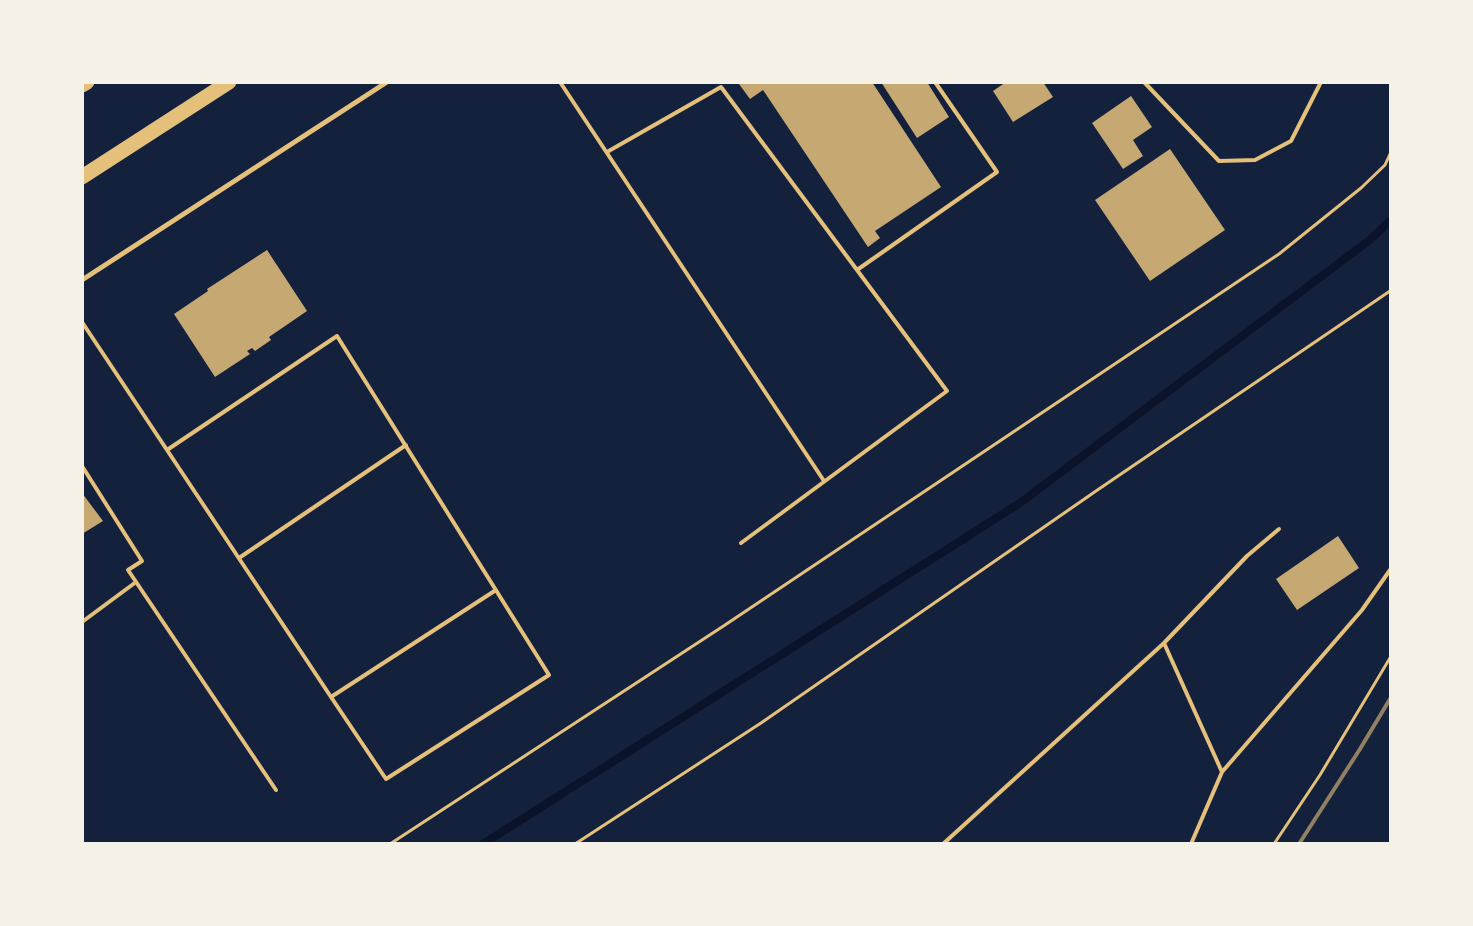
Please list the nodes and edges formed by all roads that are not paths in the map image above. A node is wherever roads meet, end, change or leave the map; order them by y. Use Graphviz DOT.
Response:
graph roads {
  1 [pos="87,82"];
  2 [pos="229,82"];
  3 [pos="386,82"];
  4 [pos="560,82"];
  5 [pos="935,82"];
  6 [pos="1144,82"];
  7 [pos="1322,82"];
  8 [pos="82,85"];
  9 [pos="607,152"];
  10 [pos="82,177"];
  11 [pos="857,270"];
  12 [pos="82,280"];
  13 [pos="82,322"];
  14 [pos="406,445"];
  15 [pos="167,450"];
  16 [pos="82,466"];
  17 [pos="824,481"];
  18 [pos="1279,529"];
  19 [pos="741,542"];
  20 [pos="239,558"];
  21 [pos="1390,570"];
  22 [pos="136,582"];
  23 [pos="496,590"];
  24 [pos="82,622"];
  25 [pos="1164,643"];
  26 [pos="331,697"];
  27 [pos="1222,772"];
  28 [pos="276,790"];
  29 [pos="944,844"];
  30 [pos="1191,844"];
  1 -- 8 [label="highway"];
  2 -- 10 [label="highway"];
  3 -- 12 [label="street"];
  4 -- 9 [label="lane"];
  5 -- 11 [label="lane"];
  6 -- 7 [label="lane"];
  9 -- 11 [label="lane"];
  9 -- 17 [label="lane"];
  11 -- 17 [label="lane"];
  13 -- 15 [label="lane"];
  14 -- 15 [label="lane"];
  14 -- 20 [label="lane"];
  14 -- 23 [label="lane"];
  15 -- 20 [label="lane"];
  16 -- 22 [label="lane"];
  17 -- 19 [label="lane"];
  18 -- 25 [label="lane"];
  20 -- 26 [label="lane"];
  21 -- 27 [label="lane"];
  22 -- 24 [label="lane"];
  22 -- 28 [label="lane"];
  23 -- 26 [label="lane"];
  23 -- 26 [label="lane"];
  25 -- 27 [label="lane"];
  25 -- 29 [label="lane"];
  27 -- 30 [label="lane"];
}
